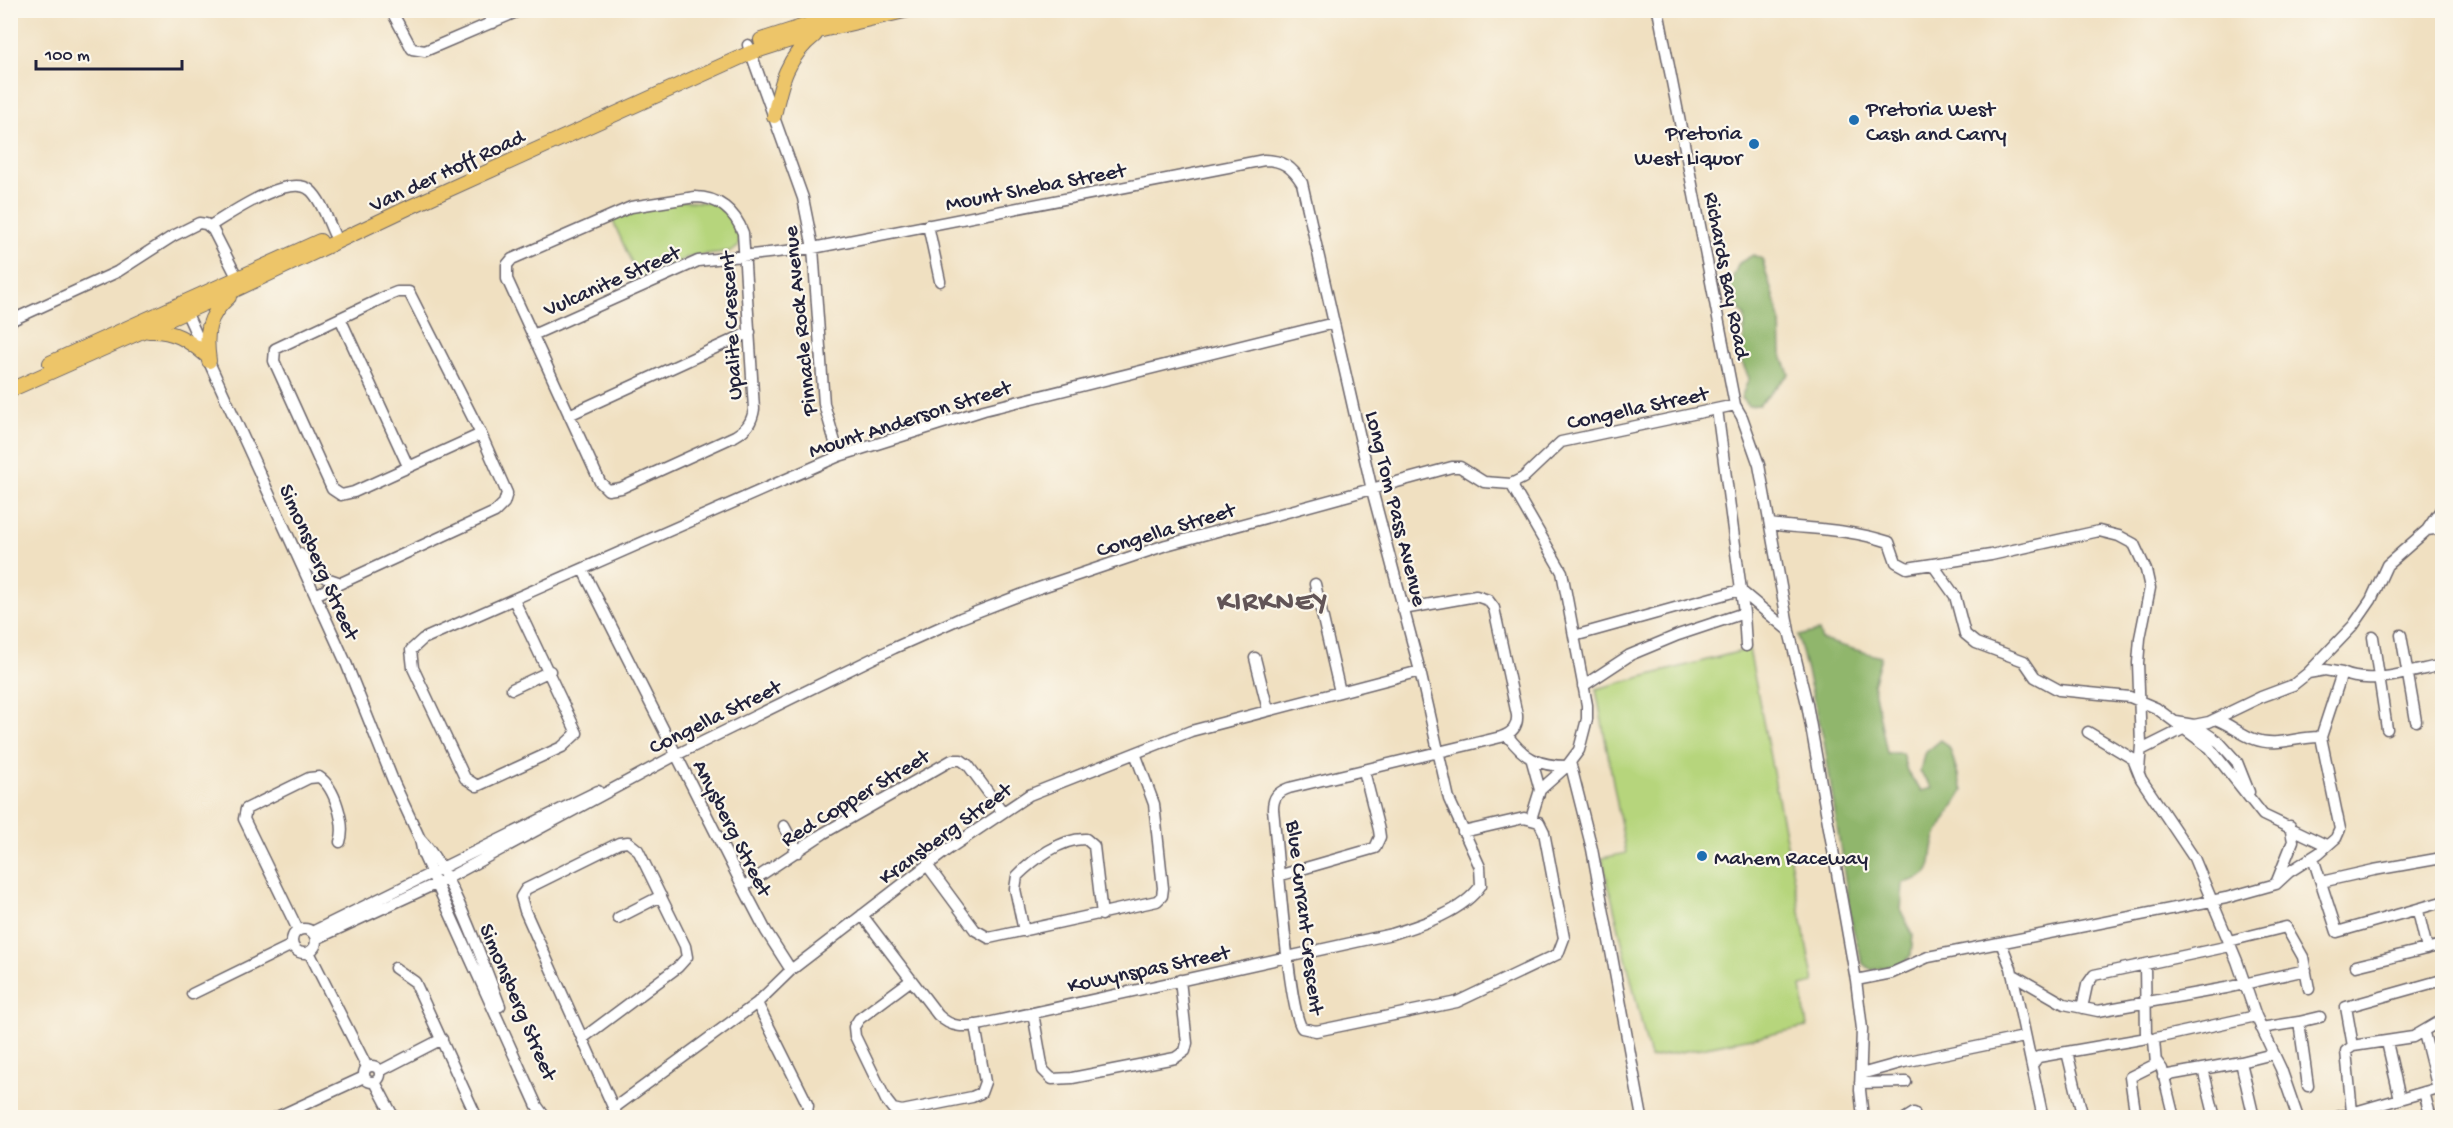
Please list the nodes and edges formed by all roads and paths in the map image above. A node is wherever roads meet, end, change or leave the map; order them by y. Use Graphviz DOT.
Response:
graph roads {
  1 [pos="391,10"];
  2 [pos="487,10"];
  3 [pos="521,10"];
  4 [pos="862,10"];
  5 [pos="909,10"];
  6 [pos="1658,10"];
  7 [pos="493,23"];
  8 [pos="822,30"];
  9 [pos="749,49"];
  10 [pos="774,116"];
  11 [pos="1264,160"];
  12 [pos="928,225"];
  13 [pos="210,226"];
  14 [pos="334,234"];
  15 [pos="813,248"];
  16 [pos="746,256"];
  17 [pos="940,281"];
  18 [pos="237,283"];
  19 [pos="184,307"];
  20 [pos="340,318"];
  21 [pos="10,321"];
  22 [pos="1334,323"];
  23 [pos="144,331"];
  24 [pos="750,332"];
  25 [pos="533,335"];
  26 [pos="208,358"];
  27 [pos="10,381"];
  28 [pos="10,390"];
  29 [pos="1735,405"];
  30 [pos="1717,409"];
  31 [pos="569,415"];
  32 [pos="481,434"];
  33 [pos="839,456"];
  34 [pos="408,466"];
  35 [pos="1511,484"];
  36 [pos="1372,490"];
  37 [pos="2442,508"];
  38 [pos="1770,524"];
  39 [pos="2442,528"];
  40 [pos="2427,530"];
  41 [pos="292,544"];
  42 [pos="1933,565"];
  43 [pos="583,570"];
  44 [pos="342,583"];
  45 [pos="1315,584"];
  46 [pos="1740,590"];
  47 [pos="315,595"];
  48 [pos="514,600"];
  49 [pos="1403,609"];
  50 [pos="1744,613"];
  51 [pos="1789,631"];
  52 [pos="2401,635"];
  53 [pos="1574,636"];
  54 [pos="2373,638"];
  55 [pos="1746,646"];
  56 [pos="1255,658"];
  57 [pos="2442,665"];
  58 [pos="550,671"];
  59 [pos="1420,671"];
  60 [pos="2407,672"];
  61 [pos="2308,673"];
  62 [pos="2342,673"];
  63 [pos="2378,677"];
  64 [pos="1583,686"];
  65 [pos="512,689"];
  66 [pos="1340,692"];
  67 [pos="2139,699"];
  68 [pos="1268,710"];
  69 [pos="2215,719"];
  70 [pos="2416,721"];
  71 [pos="2188,727"];
  72 [pos="2386,729"];
  73 [pos="2088,732"];
  74 [pos="1507,735"];
  75 [pos="2321,737"];
  76 [pos="2141,750"];
  77 [pos="1438,752"];
  78 [pos="1135,753"];
  79 [pos="675,755"];
  80 [pos="1532,761"];
  81 [pos="1568,764"];
  82 [pos="2139,770"];
  83 [pos="1364,771"];
  84 [pos="621,784"];
  85 [pos="1540,790"];
  86 [pos="1002,811"];
  87 [pos="1531,819"];
  88 [pos="784,826"];
  89 [pos="2290,826"];
  90 [pos="1463,832"];
  91 [pos="340,842"];
  92 [pos="2326,845"];
  93 [pos="798,852"];
  94 [pos="2313,858"];
  95 [pos="2442,858"];
  96 [pos="927,865"];
  97 [pos="436,869"];
  98 [pos="1281,875"];
  99 [pos="441,881"];
  100 [pos="2321,882"];
  101 [pos="2276,884"];
  102 [pos="1481,885"];
  103 [pos="743,886"];
  104 [pos="661,896"];
  105 [pos="2211,901"];
  106 [pos="2442,902"];
  107 [pos="2418,910"];
  108 [pos="862,915"];
  109 [pos="1102,915"];
  110 [pos="618,918"];
  111 [pos="298,930"];
  112 [pos="1024,931"];
  113 [pos="314,936"];
  114 [pos="2001,943"];
  115 [pos="2229,944"];
  116 [pos="292,945"];
  117 [pos="2442,945"];
  118 [pos="2427,949"];
  119 [pos="309,951"];
  120 [pos="1288,957"];
  121 [pos="2145,965"];
  122 [pos="2356,966"];
  123 [pos="395,968"];
  124 [pos="791,970"];
  125 [pos="2306,970"];
  126 [pos="2012,974"];
  127 [pos="1180,980"];
  128 [pos="1856,980"];
  129 [pos="2442,980"];
  130 [pos="910,981"];
  131 [pos="2244,984"];
  132 [pos="2309,989"];
  133 [pos="192,994"];
  134 [pos="757,1003"];
  135 [pos="2145,1003"];
  136 [pos="2082,1008"];
  137 [pos="1033,1013"];
  138 [pos="2256,1016"];
  139 [pos="2320,1017"];
  140 [pos="2442,1020"];
  141 [pos="2300,1022"];
  142 [pos="975,1025"];
  143 [pos="2261,1028"];
  144 [pos="2424,1033"];
  145 [pos="2024,1036"];
  146 [pos="583,1038"];
  147 [pos="442,1039"];
  148 [pos="2151,1039"];
  149 [pos="2387,1042"];
  150 [pos="2353,1046"];
  151 [pos="2067,1052"];
  152 [pos="2273,1054"];
  153 [pos="2157,1062"];
  154 [pos="2241,1062"];
  155 [pos="2032,1065"];
  156 [pos="2204,1069"];
  157 [pos="380,1071"];
  158 [pos="365,1072"];
  159 [pos="2163,1076"];
  160 [pos="1860,1078"];
  161 [pos="375,1082"];
  162 [pos="1906,1082"];
  163 [pos="2308,1086"];
  164 [pos="2440,1088"];
  165 [pos="2424,1092"];
  166 [pos="2400,1099"];
  167 [pos="2352,1112"];
  168 [pos="616,1113"];
  169 [pos="545,1117"];
  170 [pos="275,1118"];
  171 [pos="394,1118"];
  172 [pos="477,1118"];
  173 [pos="806,1118"];
  174 [pos="1642,1118"];
  175 [pos="1863,1118"];
  176 [pos="2043,1118"];
  177 [pos="2083,1118"];
  178 [pos="2136,1118"];
  179 [pos="2174,1118"];
  180 [pos="2215,1118"];
  181 [pos="2254,1118"];
  182 [pos="2298,1118"];
  183 [pos="2334,1118"];
  184 [pos="2431,1118"];
  1 -- 7 [label="street"];
  2 -- 7 [label="street"];
  3 -- 7 [label="street"];
  4 -- 9 [label="main road, Van der Hoff Road"];
  5 -- 8 [label="main road, Van der Hoff Road"];
  6 -- 29 [label="street, Richards Bay Road"];
  8 -- 9 [label="main road, Van der Hoff Road"];
  8 -- 10 [label="main road"];
  9 -- 10 [label="street, Pinnacle Rock Avenue"];
  9 -- 14 [label="main road, Van der Hoff Road"];
  9 -- 18 [label="main road, Van der Hoff Road"];
  10 -- 15 [label="street, Pinnacle Rock Avenue"];
  11 -- 12 [label="street, Mount Sheba Street"];
  11 -- 22 [label="street, Long Tom Pass Avenue"];
  12 -- 15 [label="street, Mount Sheba Street"];
  12 -- 17 [label="street"];
  13 -- 14 [label="street"];
  13 -- 18 [label="street"];
  13 -- 21 [label="street"];
  14 -- 18 [label="main road, Van der Hoff Road"];
  15 -- 16 [label="street, Vulcanite Street"];
  15 -- 33 [label="street, Pinnacle Rock Avenue"];
  16 -- 24 [label="street, Upalite Crescent"];
  16 -- 25 [label="street, Vulcanite Street"];
  16 -- 25 [label="street, Upalite Crescent"];
  18 -- 19 [label="main road, Van der Hoff Road"];
  18 -- 26 [label="main road"];
  19 -- 23 [label="main road, Van der Hoff Road"];
  19 -- 26 [label="street, Simonsberg Street"];
  19 -- 27 [label="main road, Van der Hoff Road"];
  20 -- 32 [label="street"];
  20 -- 34 [label="street"];
  20 -- 34 [label="street"];
  22 -- 33 [label="street, Mount Anderson Street"];
  22 -- 36 [label="street, Long Tom Pass Avenue"];
  23 -- 26 [label="main road"];
  23 -- 28 [label="main road, Van der Hoff Road"];
  24 -- 31 [label="street"];
  24 -- 31 [label="street, Upalite Crescent"];
  25 -- 31 [label="street, Upalite Crescent"];
  26 -- 41 [label="street, Simonsberg Street"];
  29 -- 30 [label="street, Congella Street"];
  29 -- 38 [label="street, Richards Bay Road"];
  30 -- 35 [label="street, Congella Street"];
  30 -- 46 [label="street"];
  32 -- 34 [label="street"];
  32 -- 44 [label="street"];
  33 -- 43 [label="street, Mount Anderson Street"];
  35 -- 36 [label="street, Congella Street"];
  35 -- 53 [label="street"];
  36 -- 49 [label="street, Long Tom Pass Avenue"];
  36 -- 79 [label="street, Congella Street"];
  37 -- 40 [label="street"];
  38 -- 42 [label="street"];
  38 -- 51 [label="street, Richards Bay Road"];
  39 -- 40 [label="street"];
  40 -- 61 [label="street"];
  41 -- 44 [label="street"];
  41 -- 47 [label="street, Simonsberg Street"];
  42 -- 67 [label="street"];
  42 -- 67 [label="street"];
  43 -- 48 [label="street, Mount Anderson Street"];
  43 -- 79 [label="street, Anysberg Street"];
  44 -- 47 [label="street"];
  45 -- 66 [label="street"];
  46 -- 50 [label="street"];
  46 -- 51 [label="street"];
  46 -- 53 [label="street"];
  47 -- 97 [label="street, Simonsberg Street"];
  48 -- 58 [label="street, Mount Anderson Street"];
  48 -- 58 [label="street, Mount Anderson Street"];
  49 -- 59 [label="street, Long Tom Pass Avenue"];
  49 -- 74 [label="street"];
  50 -- 55 [label="street"];
  50 -- 64 [label="street"];
  51 -- 128 [label="street, Richards Bay Road"];
  52 -- 60 [label="street"];
  53 -- 64 [label="street"];
  54 -- 63 [label="street"];
  56 -- 68 [label="street"];
  57 -- 60 [label="street"];
  58 -- 65 [label="street"];
  59 -- 66 [label="street, Kransberg Street"];
  59 -- 77 [label="street, Long Tom Pass Avenue"];
  60 -- 63 [label="street"];
  60 -- 70 [label="street"];
  61 -- 62 [label="street"];
  61 -- 69 [label="street"];
  62 -- 63 [label="street"];
  62 -- 75 [label="street"];
  63 -- 72 [label="street"];
  64 -- 81 [label="street"];
  66 -- 68 [label="street, Kransberg Street"];
  67 -- 71 [label="street"];
  67 -- 76 [label="street"];
  68 -- 78 [label="street, Kransberg Street"];
  69 -- 71 [label="street"];
  69 -- 75 [label="street"];
  71 -- 76 [label="street"];
  71 -- 89 [label="street"];
  73 -- 82 [label="street"];
  74 -- 77 [label="street, Blue Currant Crescent"];
  74 -- 80 [label="street"];
  75 -- 92 [label="street"];
  76 -- 82 [label="street"];
  77 -- 83 [label="street, Blue Currant Crescent"];
  77 -- 90 [label="street, Long Tom Pass Avenue"];
  78 -- 86 [label="street, Kransberg Street"];
  78 -- 109 [label="street"];
  79 -- 84 [label="street, Congella Street"];
  79 -- 103 [label="street, Anysberg Street"];
  80 -- 81 [label="street"];
  80 -- 85 [label="street"];
  81 -- 85 [label="street"];
  81 -- 174 [label="street"];
  82 -- 105 [label="street"];
  83 -- 98 [label="street, Blue Currant Crescent"];
  83 -- 98 [label="street"];
  84 -- 97 [label="street, Congella Street"];
  84 -- 99 [label="street, Congella Street"];
  85 -- 87 [label="street"];
  86 -- 93 [label="street, Red Copper Street"];
  86 -- 96 [label="street, Kransberg Street"];
  87 -- 90 [label="street"];
  87 -- 120 [label="street, Blue Currant Crescent"];
  88 -- 93 [label="street"];
  89 -- 92 [label="street"];
  89 -- 101 [label="street"];
  90 -- 102 [label="street, Long Tom Pass Avenue"];
  91 -- 111 [label="street"];
  92 -- 94 [label="street"];
  93 -- 103 [label="street, Red Copper Street"];
  94 -- 100 [label="street"];
  94 -- 101 [label="street"];
  95 -- 100 [label="street"];
  96 -- 108 [label="street, Kransberg Street"];
  96 -- 112 [label="street"];
  97 -- 99 [label="street, Simonsberg Street"];
  97 -- 113 [label="street, Congella Street"];
  98 -- 120 [label="street, Blue Currant Crescent"];
  99 -- 113 [label="street, Congella Street"];
  99 -- 169 [label="street, Simonsberg Street"];
  100 -- 107 [label="street"];
  101 -- 105 [label="street"];
  102 -- 120 [label="street, Kowynspas Street"];
  103 -- 124 [label="street, Anysberg Street"];
  104 -- 110 [label="street"];
  104 -- 146 [label="street"];
  104 -- 146 [label="street"];
  105 -- 114 [label="street"];
  105 -- 115 [label="street"];
  106 -- 107 [label="street"];
  107 -- 118 [label="street"];
  108 -- 124 [label="street, Kransberg Street"];
  108 -- 130 [label="street, Kowynspas Street"];
  109 -- 112 [label="street"];
  109 -- 112 [label="street"];
  111 -- 113 [label="street"];
  111 -- 116 [label="street"];
  113 -- 119 [label="street"];
  114 -- 126 [label="street"];
  114 -- 128 [label="street"];
  115 -- 121 [label="street"];
  115 -- 125 [label="street"];
  115 -- 131 [label="street"];
  116 -- 119 [label="street"];
  116 -- 133 [label="street"];
  117 -- 118 [label="street"];
  118 -- 122 [label="street"];
  119 -- 158 [label="street"];
  120 -- 127 [label="street, Kowynspas Street"];
  121 -- 135 [label="street"];
  121 -- 136 [label="street"];
  123 -- 147 [label="street"];
  124 -- 134 [label="street, Kransberg Street"];
  125 -- 131 [label="street"];
  125 -- 132 [label="street"];
  126 -- 136 [label="street"];
  126 -- 145 [label="street"];
  127 -- 137 [label="street, Kowynspas Street"];
  127 -- 137 [label="street"];
  128 -- 160 [label="street, Richards Bay Road"];
  129 -- 150 [label="street"];
  130 -- 142 [label="street, Kowynspas Street"];
  130 -- 142 [label="street"];
  131 -- 135 [label="street"];
  131 -- 138 [label="street"];
  134 -- 168 [label="street, Kransberg Street"];
  134 -- 173 [label="street"];
  135 -- 136 [label="street"];
  135 -- 148 [label="street"];
  137 -- 142 [label="street, Kowynspas Street"];
  138 -- 143 [label="street"];
  138 -- 148 [label="street"];
  139 -- 141 [label="street"];
  140 -- 144 [label="street"];
  141 -- 143 [label="street"];
  141 -- 163 [label="street"];
  143 -- 152 [label="street"];
  144 -- 149 [label="street"];
  144 -- 164 [label="street"];
  145 -- 155 [label="street"];
  145 -- 160 [label="street"];
  146 -- 168 [label="street"];
  147 -- 157 [label="street"];
  147 -- 172 [label="street"];
  148 -- 151 [label="street"];
  148 -- 153 [label="street"];
  149 -- 150 [label="street"];
  149 -- 166 [label="street"];
  150 -- 167 [label="street"];
  151 -- 155 [label="street"];
  151 -- 177 [label="street"];
  152 -- 154 [label="street"];
  152 -- 182 [label="street"];
  153 -- 159 [label="street"];
  153 -- 178 [label="street"];
  154 -- 156 [label="street"];
  154 -- 181 [label="street"];
  155 -- 176 [label="street"];
  156 -- 159 [label="street"];
  156 -- 180 [label="street"];
  157 -- 158 [label="street"];
  157 -- 161 [label="street"];
  158 -- 161 [label="street"];
  158 -- 170 [label="street"];
  159 -- 179 [label="street"];
  160 -- 162 [label="street"];
  160 -- 175 [label="street, Richards Bay Road"];
  161 -- 171 [label="street"];
  164 -- 165 [label="street"];
  165 -- 166 [label="street"];
  165 -- 184 [label="street"];
  166 -- 167 [label="street"];
  167 -- 183 [label="street"];
}
